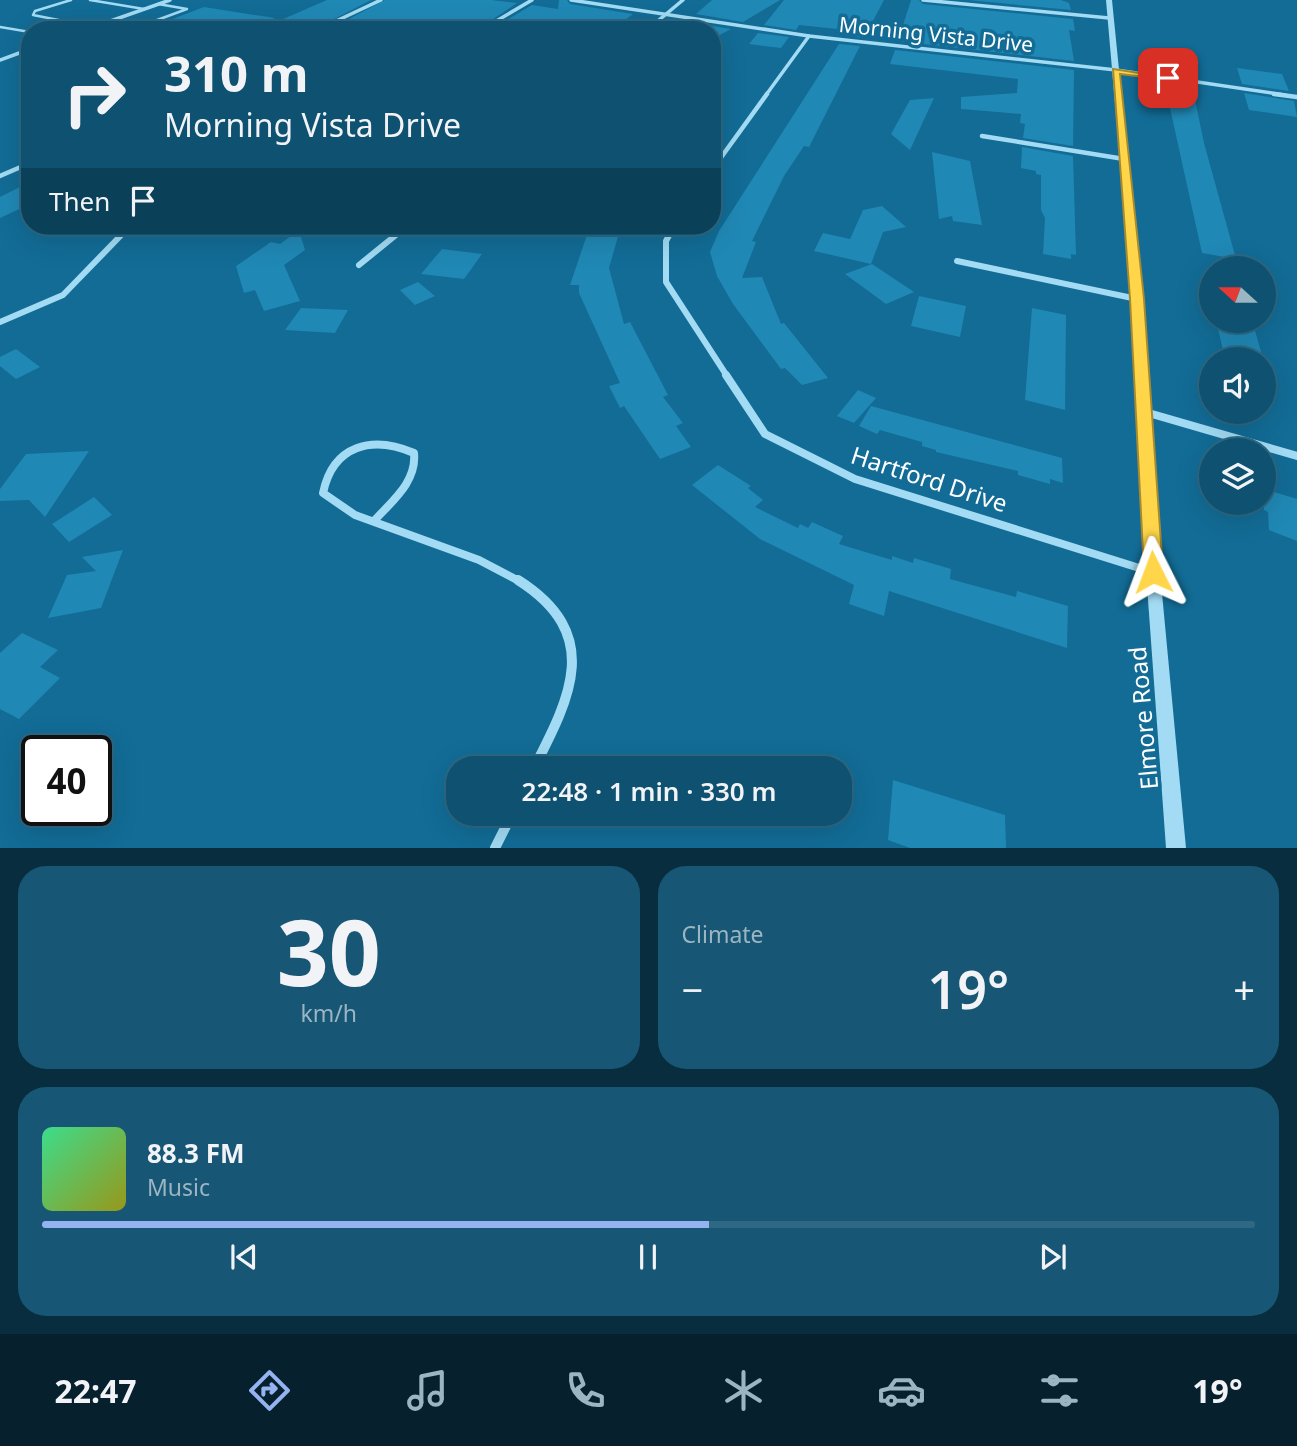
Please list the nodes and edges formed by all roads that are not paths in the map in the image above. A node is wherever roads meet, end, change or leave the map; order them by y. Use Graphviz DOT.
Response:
graph roads {
  1 [pos="71,0"];
  2 [pos="90,0"];
  3 [pos="170,0"];
  4 [pos="381,0"];
  5 [pos="532,0"];
  6 [pos="571,0"];
  7 [pos="683,0"];
  8 [pos="923,0"];
  9 [pos="1109,0"];
  10 [pos="158,4"];
  11 [pos="144,9"];
  12 [pos="668,13"];
  13 [pos="1109,18"];
  14 [pos="57,21"];
  15 [pos="112,21"];
  16 [pos="154,21"];
  17 [pos="336,21"];
  18 [pos="496,21"];
  19 [pos="658,21"];
  20 [pos="717,21"];
  21 [pos="721,22"];
  22 [pos="0,27"];
  23 [pos="21,30"];
  24 [pos="809,36"];
  25 [pos="21,52"];
  26 [pos="0,60"];
  27 [pos="1116,70"];
  28 [pos="1297,97"];
  29 [pos="982,136"];
  30 [pos="721,158"];
  31 [pos="1124,159"];
  32 [pos="21,167"];
  33 [pos="0,176"];
  34 [pos="121,235"];
  35 [pos="396,235"];
  36 [pos="669,235"];
  37 [pos="957,261"];
  38 [pos="359,265"];
  39 [pos="1137,299"];
  40 [pos="0,322"];
  41 [pos="1145,412"];
  42 [pos="1297,456"];
  43 [pos="374,521"];
  44 [pos="1153,572"];
  45 [pos="540,756"];
  46 [pos="506,826"];
  47 [pos="495,848"];
  48 [pos="1176,848"];
  1 -- 14 [label="lane"];
  2 -- 11 [label="lane"];
  3 -- 10 [label="street"];
  4 -- 17 [label="street"];
  5 -- 18 [label="street"];
  6 -- 12 [label="street, Morning Vista Drive"];
  7 -- 12 [label="street"];
  8 -- 13 [label="street"];
  9 -- 13 [label="street, Elmore Road"];
  10 -- 11 [label="street"];
  10 -- 16 [label="lane"];
  11 -- 15 [label="street"];
  12 -- 19 [label="street"];
  12 -- 20 [label="street, Morning Vista Drive"];
  13 -- 27 [label="street, Elmore Road"];
  21 -- 24 [label="street, Morning Vista Drive"];
  22 -- 23 [label="lane"];
  24 -- 27 [label="street, Morning Vista Drive"];
  24 -- 30 [label="street"];
  25 -- 26 [label="street"];
  27 -- 28 [label="street, Morning Vista Drive"];
  27 -- 31 [label="street, Elmore Road"];
  29 -- 31 [label="street"];
  31 -- 39 [label="street, Elmore Road"];
  32 -- 33 [label="street"];
  34 -- 40 [label="street"];
  35 -- 38 [label="street"];
  36 -- 44 [label="street, Hartford Drive"];
  37 -- 39 [label="street"];
  39 -- 41 [label="street, Elmore Road"];
  41 -- 42 [label="street"];
  41 -- 44 [label="street, Elmore Road"];
  43 -- 43 [label="street"];
  43 -- 45 [label="street"];
  44 -- 48 [label="street, Elmore Road"];
  46 -- 47 [label="street"];
}
